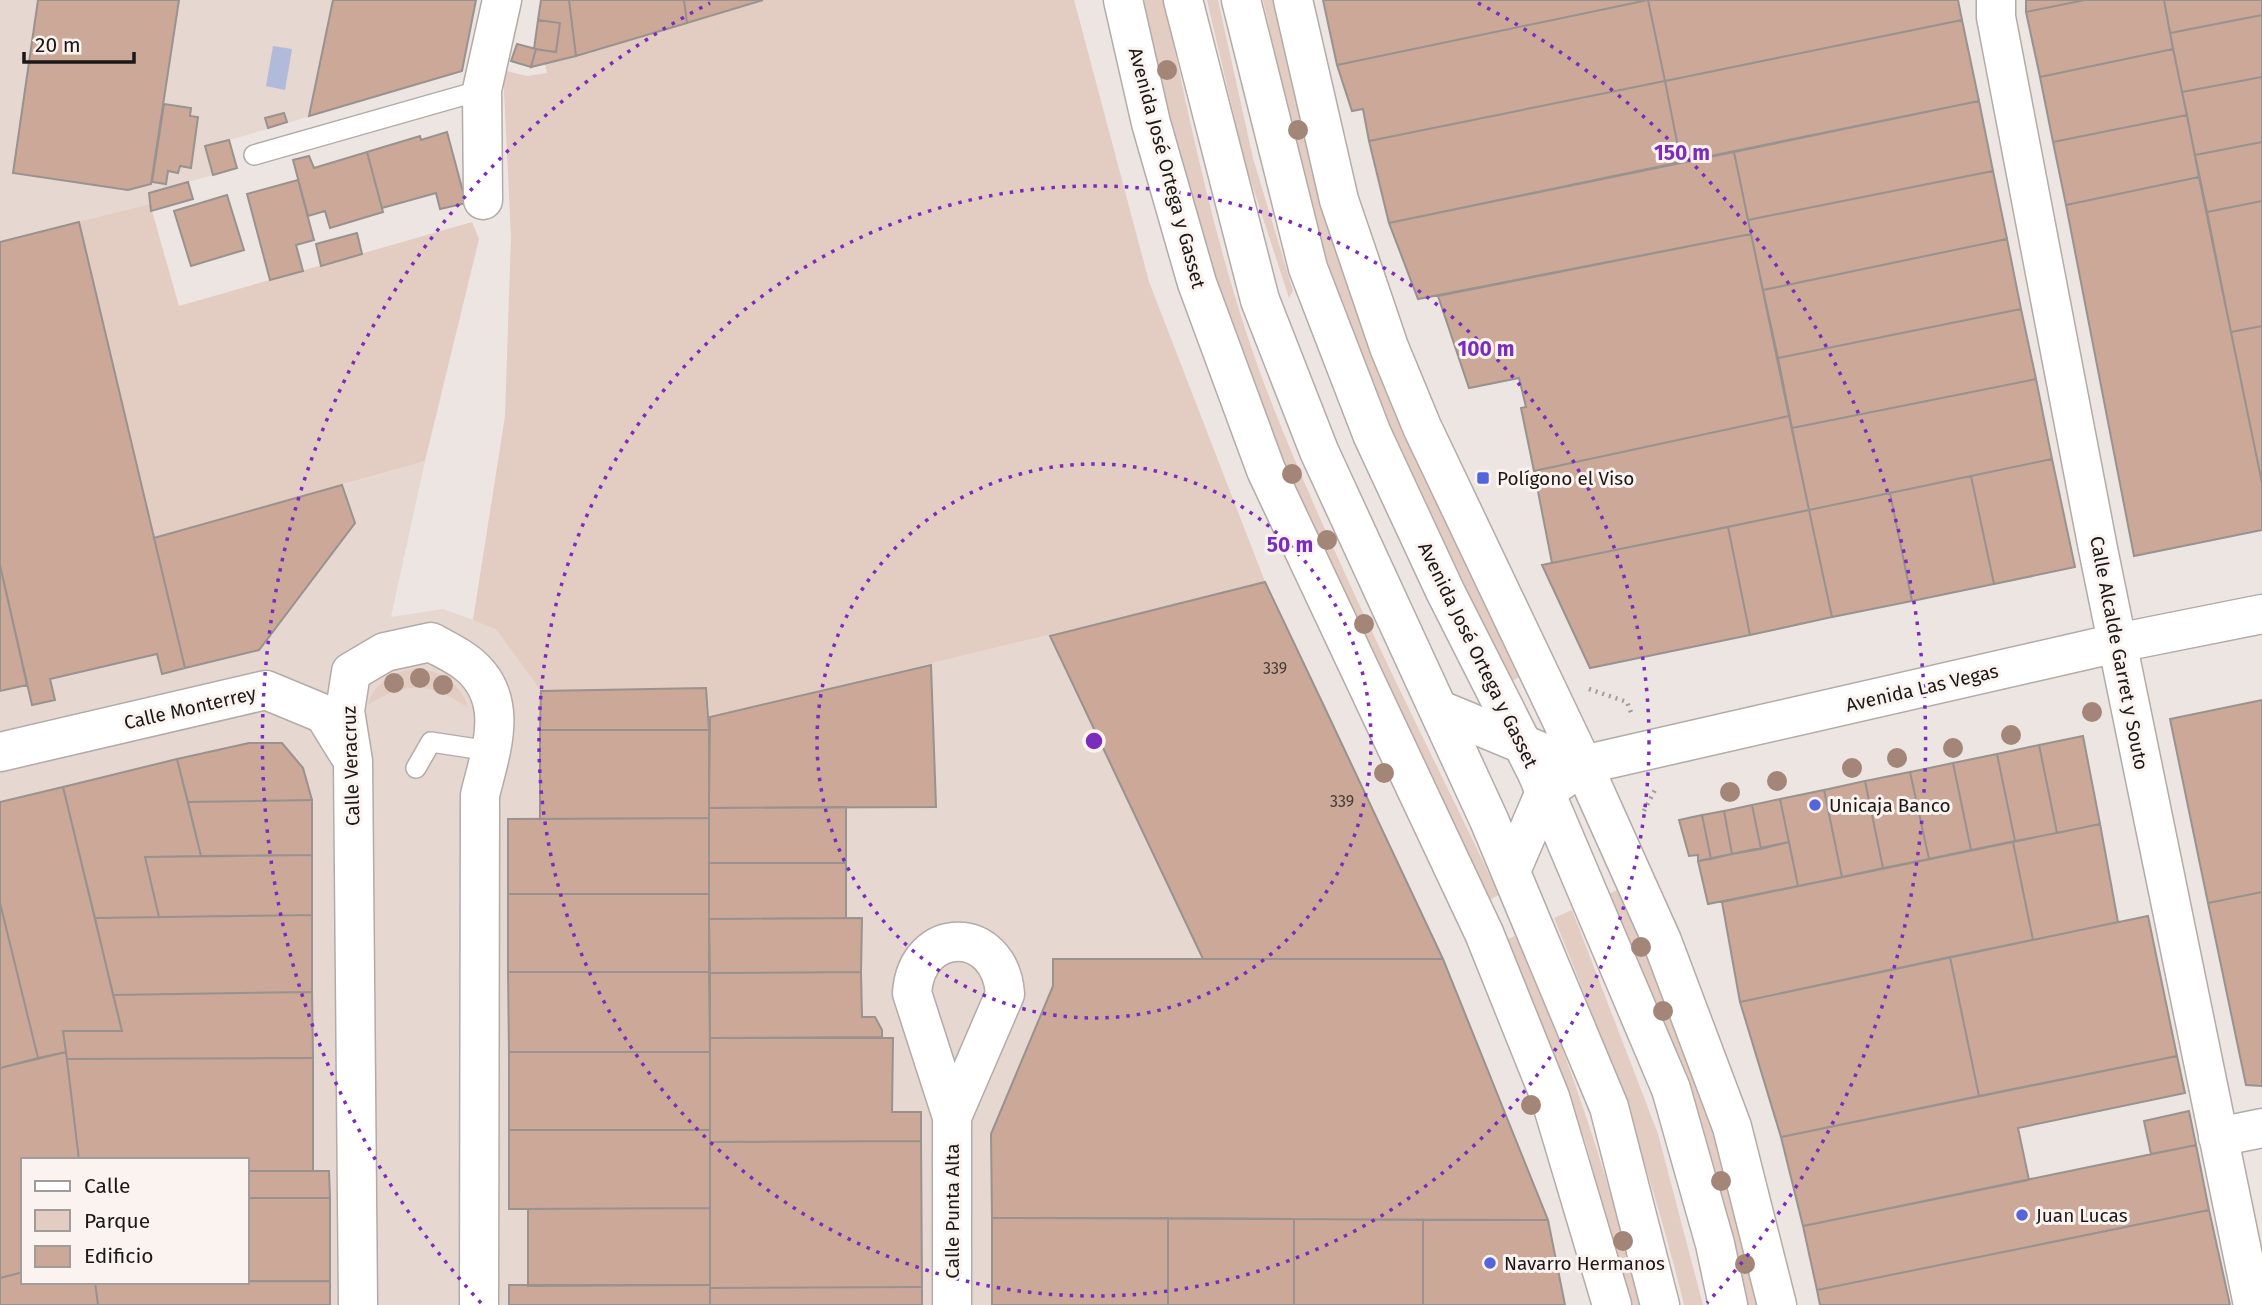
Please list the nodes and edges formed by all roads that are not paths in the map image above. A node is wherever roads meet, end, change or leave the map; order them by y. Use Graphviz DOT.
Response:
graph roads {
  1 [pos="502,0"];
  2 [pos="1123,0"];
  3 [pos="1183,0"];
  4 [pos="1241,0"];
  5 [pos="1293,0"];
  6 [pos="1996,0"];
  7 [pos="482,90"];
  8 [pos="254,155"];
  9 [pos="483,200"];
  10 [pos="2262,614"];
  11 [pos="2117,643"];
  12 [pos="1440,710"];
  13 [pos="1523,747"];
  14 [pos="491,751"];
  15 [pos="0,752"];
  16 [pos="353,761"];
  17 [pos="1583,765"];
  18 [pos="416,768"];
  19 [pos="1545,792"];
  20 [pos="1511,871"];
  21 [pos="952,1117"];
  22 [pos="2262,1128"];
  23 [pos="2218,1137"];
  24 [pos="358,1305"];
  25 [pos="479,1305"];
  26 [pos="953,1305"];
  27 [pos="1612,1305"];
  28 [pos="1660,1305"];
  29 [pos="1728,1305"];
  30 [pos="1777,1305"];
  31 [pos="2253,1305"];
  1 -- 7 [label="street"];
  2 -- 27 [label="street, Avenida José Ortega y Gasset"];
  3 -- 12 [label="street"];
  4 -- 13 [label="street, Avenida José Ortega y Gasset"];
  5 -- 17 [label="street"];
  6 -- 11 [label="street, Calle Alcalde Garret y Souto"];
  7 -- 8 [label="lane"];
  7 -- 9 [label="street"];
  10 -- 11 [label="street, Avenida Las Vegas"];
  11 -- 17 [label="street, Avenida Las Vegas"];
  11 -- 23 [label="street, Calle Alcalde Garret y Souto"];
  12 -- 13 [label="street"];
  12 -- 20 [label="street"];
  13 -- 17 [label="street"];
  13 -- 19 [label="street, Avenida José Ortega y Gasset"];
  14 -- 16 [label="street, Calle Veracruz"];
  14 -- 18 [label="lane"];
  14 -- 25 [label="street, Calle Veracruz"];
  15 -- 16 [label="street, Calle Monterrey"];
  16 -- 24 [label="street, Calle Veracruz"];
  17 -- 19 [label="street"];
  17 -- 30 [label="street"];
  19 -- 20 [label="street"];
  19 -- 29 [label="street, Avenida José Ortega y Gasset"];
  20 -- 28 [label="street"];
  21 -- 26 [label="street, Calle Punta Alta"];
  22 -- 23 [label="street"];
  23 -- 31 [label="street, Calle Alcalde Garret y Souto"];
}
